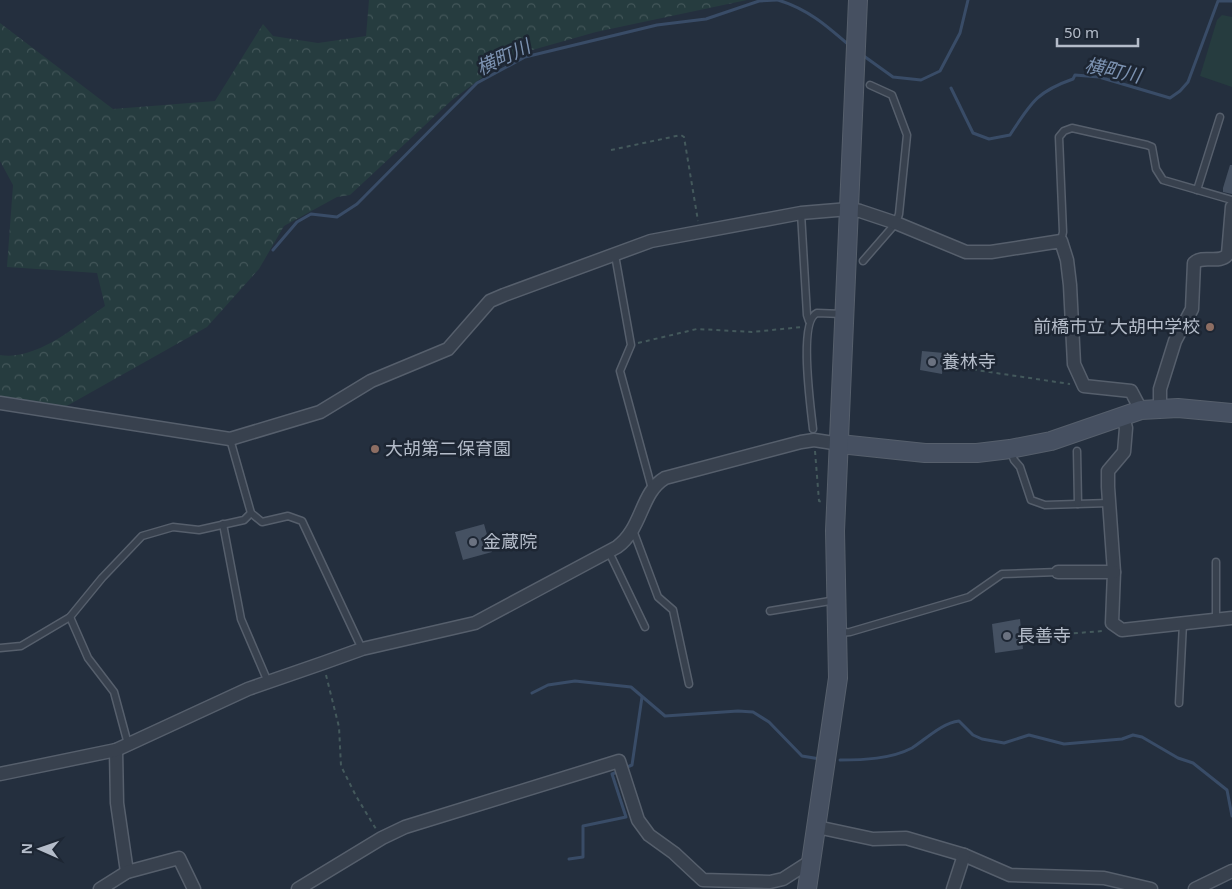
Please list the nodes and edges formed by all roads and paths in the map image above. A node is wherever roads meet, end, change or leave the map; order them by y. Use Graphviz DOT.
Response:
graph roads {
  1 [pos="858,0"];
  2 [pos="870,85"];
  3 [pos="1220,117"];
  4 [pos="611,150"];
  5 [pos="1197,190"];
  6 [pos="1232,200"];
  7 [pos="1232,207"];
  8 [pos="849,209"];
  9 [pos="801,213"];
  10 [pos="896,223"];
  11 [pos="700,231"];
  12 [pos="1060,241"];
  13 [pos="615,254"];
  14 [pos="863,261"];
  15 [pos="845,314"];
  16 [pos="809,323"];
  17 [pos="631,345"];
  18 [pos="949,366"];
  19 [pos="1084,386"];
  20 [pos="0,403"];
  21 [pos="1160,409"];
  22 [pos="1141,410"];
  23 [pos="1232,413"];
  24 [pos="1123,418"];
  25 [pos="813,429"];
  26 [pos="230,439"];
  27 [pos="840,444"];
  28 [pos="1010,450"];
  29 [pos="815,451"];
  30 [pos="1077,451"];
  31 [pos="652,489"];
  32 [pos="836,502"];
  33 [pos="1109,503"];
  34 [pos="1078,504"];
  35 [pos="251,513"];
  36 [pos="223,524"];
  37 [pos="633,530"];
  38 [pos="609,552"];
  39 [pos="1216,562"];
  40 [pos="1058,572"];
  41 [pos="1114,572"];
  42 [pos="837,600"];
  43 [pos="770,611"];
  44 [pos="70,617"];
  45 [pos="1232,618"];
  46 [pos="1216,620"];
  47 [pos="1183,623"];
  48 [pos="645,627"];
  49 [pos="1122,630"];
  50 [pos="838,633"];
  51 [pos="1026,637"];
  52 [pos="0,648"];
  53 [pos="362,649"];
  54 [pos="323,663"];
  55 [pos="268,682"];
  56 [pos="689,684"];
  57 [pos="1179,703"];
  58 [pos="128,744"];
  59 [pos="116,750"];
  60 [pos="0,774"];
  61 [pos="816,827"];
  62 [pos="382,838"];
  63 [pos="964,855"];
  64 [pos="811,861"];
  65 [pos="127,872"];
  66 [pos="1232,872"];
  67 [pos="100,889"];
  68 [pos="194,889"];
  69 [pos="298,889"];
  70 [pos="806,889"];
  71 [pos="953,889"];
  72 [pos="1151,889"];
  73 [pos="1195,889"];
  1 -- 8 [label="street"];
  2 -- 10 [label="lane"];
  3 -- 5 [label="lane"];
  4 -- 11 [label="path"];
  5 -- 6 [label="lane"];
  5 -- 12 [label="lane"];
  7 -- 21 [label="street"];
  8 -- 9 [label="street"];
  8 -- 10 [label="street"];
  8 -- 15 [label="street"];
  9 -- 11 [label="street"];
  9 -- 16 [label="lane"];
  10 -- 12 [label="street"];
  10 -- 14 [label="lane"];
  11 -- 13 [label="street"];
  12 -- 19 [label="street"];
  13 -- 17 [label="lane"];
  13 -- 26 [label="street"];
  15 -- 16 [label="lane"];
  15 -- 27 [label="street"];
  16 -- 17 [label="path"];
  16 -- 25 [label="lane"];
  17 -- 31 [label="lane"];
  18 -- 19 [label="path"];
  19 -- 22 [label="street"];
  20 -- 26 [label="street"];
  21 -- 22 [label="street"];
  21 -- 23 [label="street"];
  22 -- 24 [label="street"];
  24 -- 28 [label="street"];
  24 -- 33 [label="street"];
  26 -- 35 [label="lane"];
  27 -- 28 [label="street"];
  27 -- 31 [label="street"];
  27 -- 32 [label="street"];
  28 -- 34 [label="lane"];
  29 -- 32 [label="path"];
  30 -- 34 [label="lane"];
  31 -- 37 [label="street"];
  32 -- 42 [label="street"];
  33 -- 34 [label="lane"];
  33 -- 41 [label="street"];
  35 -- 36 [label="lane"];
  35 -- 53 [label="lane"];
  36 -- 44 [label="lane"];
  36 -- 55 [label="lane"];
  37 -- 38 [label="street"];
  37 -- 56 [label="lane"];
  38 -- 48 [label="lane"];
  38 -- 53 [label="street"];
  39 -- 46 [label="lane"];
  40 -- 41 [label="street"];
  40 -- 50 [label="lane"];
  41 -- 49 [label="street"];
  42 -- 43 [label="lane"];
  42 -- 50 [label="street"];
  44 -- 52 [label="lane"];
  44 -- 58 [label="lane"];
  45 -- 46 [label="street"];
  46 -- 47 [label="street"];
  47 -- 49 [label="street"];
  47 -- 57 [label="lane"];
  49 -- 51 [label="path"];
  50 -- 61 [label="street"];
  53 -- 54 [label="street"];
  54 -- 55 [label="street"];
  54 -- 62 [label="path"];
  55 -- 58 [label="street"];
  58 -- 59 [label="street"];
  59 -- 60 [label="street"];
  59 -- 65 [label="street"];
  61 -- 63 [label="street"];
  61 -- 64 [label="street"];
  62 -- 64 [label="street"];
  62 -- 69 [label="street"];
  63 -- 71 [label="street"];
  63 -- 72 [label="street"];
  64 -- 70 [label="street"];
  65 -- 67 [label="street"];
  65 -- 68 [label="street"];
  66 -- 73 [label="street"];
}
